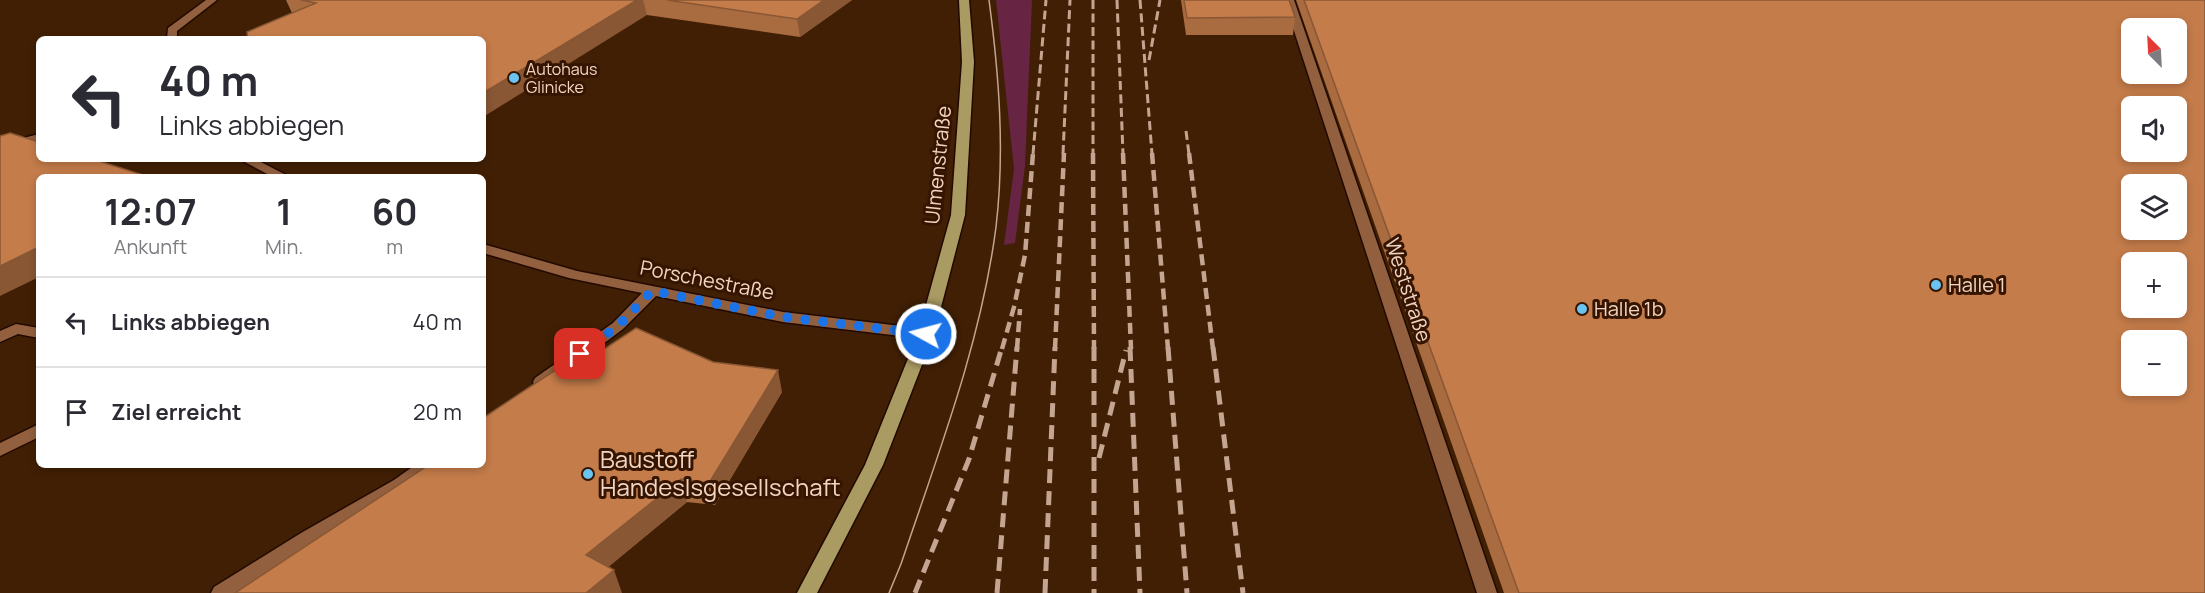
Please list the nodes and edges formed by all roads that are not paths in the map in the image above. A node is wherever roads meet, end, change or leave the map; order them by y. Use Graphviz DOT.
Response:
graph roads {
  1 [pos="212,0"];
  2 [pos="964,0"];
  3 [pos="1289,0"];
  4 [pos="172,36"];
  5 [pos="36,139"];
  6 [pos="0,148"];
  7 [pos="252,162"];
  8 [pos="278,174"];
  9 [pos="486,249"];
  10 [pos="652,291"];
  11 [pos="36,332"];
  12 [pos="926,334"];
  13 [pos="0,337"];
  14 [pos="531,389"];
  15 [pos="36,432"];
  16 [pos="0,450"];
  17 [pos="423,468"];
  18 [pos="221,593"];
  19 [pos="807,593"];
  20 [pos="1487,593"];
  1 -- 4 [label="street"];
  2 -- 12 [label="main road, Ulmenstraße"];
  3 -- 20 [label="street, Weststraße"];
  5 -- 6 [label="street"];
  7 -- 8 [label="street"];
  9 -- 10 [label="street, Porschestraße"];
  10 -- 12 [label="street, Porschestraße"];
  10 -- 14 [label="street"];
  11 -- 13 [label="street"];
  12 -- 19 [label="main road, Ulmenstraße"];
  15 -- 16 [label="street"];
  17 -- 18 [label="street"];
}
